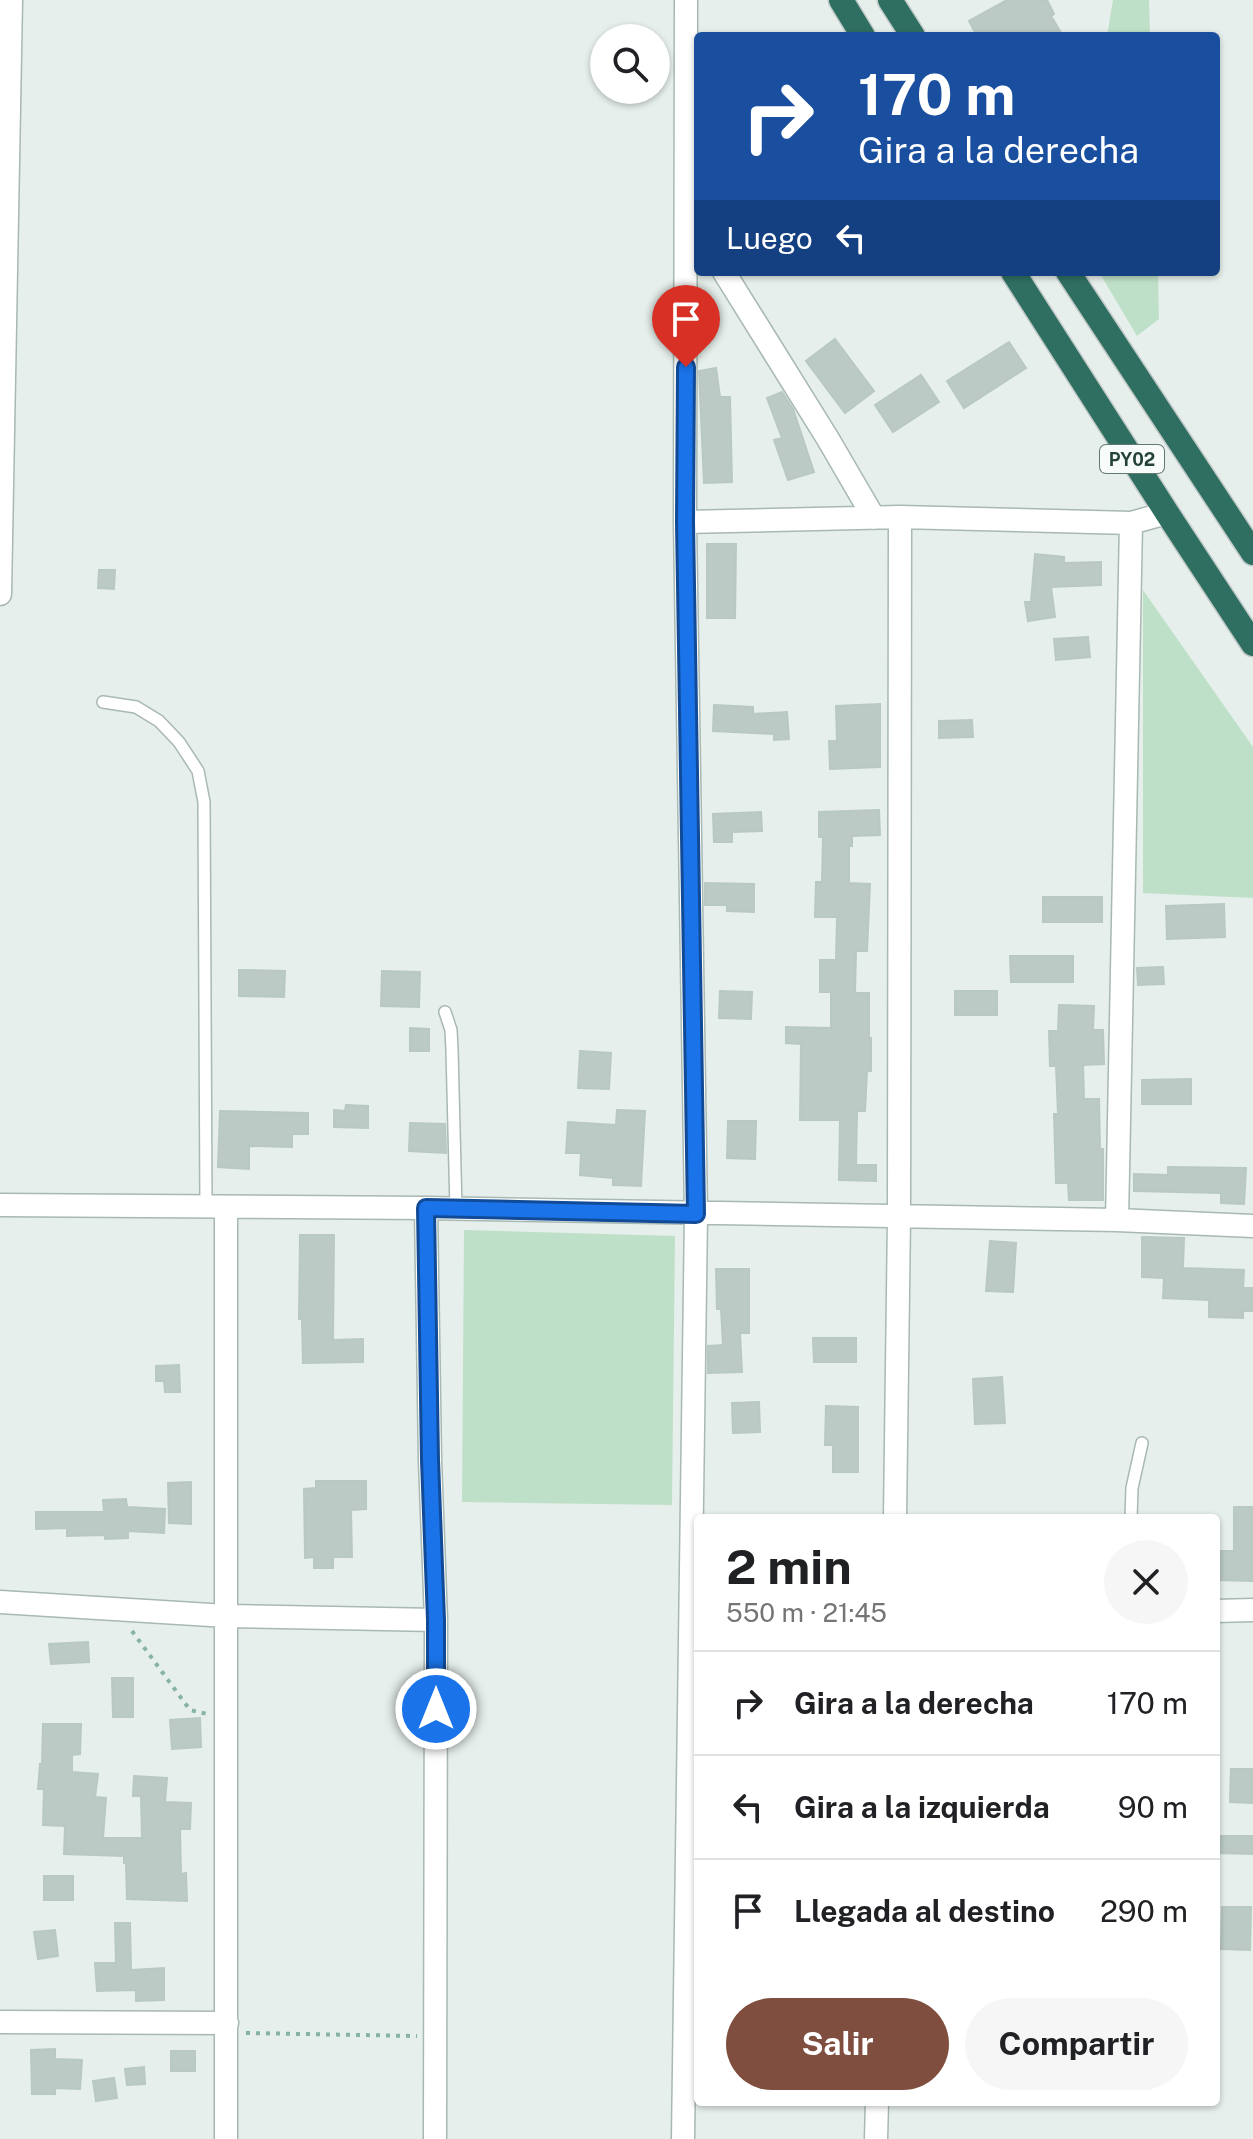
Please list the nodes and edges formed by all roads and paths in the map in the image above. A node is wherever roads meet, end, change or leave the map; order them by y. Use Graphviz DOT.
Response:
graph roads {
  1 [pos="11,0"];
  2 [pos="686,0"];
  3 [pos="841,0"];
  4 [pos="890,0"];
  5 [pos="861,32"];
  6 [pos="910,32"];
  7 [pos="686,211"];
  8 [pos="694,224"];
  9 [pos="726,276"];
  10 [pos="1016,276"];
  11 [pos="1071,276"];
  12 [pos="1167,513"];
  13 [pos="900,517"];
  14 [pos="874,518"];
  15 [pos="685,522"];
  16 [pos="1131,523"];
  17 [pos="1253,553"];
  18 [pos="0,594"];
  19 [pos="1253,644"];
  20 [pos="103,702"];
  21 [pos="445,1012"];
  22 [pos="0,1205"];
  23 [pos="216,1207"];
  24 [pos="426,1208"];
  25 [pos="456,1209"];
  26 [pos="696,1214"];
  27 [pos="899,1217"];
  28 [pos="1117,1220"];
  29 [pos="1253,1226"];
  30 [pos="1142,1443"];
  31 [pos="694,1514"];
  32 [pos="895,1514"];
  33 [pos="1131,1514"];
  34 [pos="0,1602"];
  35 [pos="117,1609"];
  36 [pos="694,1609"];
  37 [pos="1253,1610"];
  38 [pos="1220,1611"];
  39 [pos="227,1616"];
  40 [pos="436,1620"];
  41 [pos="227,1719"];
  42 [pos="0,2022"];
  43 [pos="227,2028"];
  44 [pos="435,2036"];
  45 [pos="877,2106"];
  46 [pos="226,2139"];
  47 [pos="435,2139"];
  48 [pos="683,2139"];
  49 [pos="876,2139"];
  1 -- 18 [label="street"];
  2 -- 7 [label="street"];
  3 -- 5 [label="highway"];
  4 -- 6 [label="highway"];
  7 -- 8 [label="street"];
  7 -- 15 [label="street"];
  9 -- 14 [label="street"];
  10 -- 12 [label="highway, PY02"];
  11 -- 17 [label="highway, PY02"];
  12 -- 16 [label="street"];
  12 -- 19 [label="highway, PY02"];
  13 -- 14 [label="street"];
  13 -- 16 [label="street"];
  13 -- 27 [label="street"];
  14 -- 15 [label="street"];
  15 -- 26 [label="street"];
  16 -- 28 [label="street"];
  20 -- 23 [label="lane"];
  21 -- 25 [label="lane"];
  22 -- 23 [label="street"];
  23 -- 24 [label="street"];
  23 -- 39 [label="street"];
  24 -- 25 [label="street"];
  24 -- 40 [label="street"];
  25 -- 26 [label="street"];
  26 -- 27 [label="street"];
  26 -- 31 [label="street"];
  27 -- 28 [label="street"];
  27 -- 32 [label="street"];
  28 -- 29 [label="street"];
  30 -- 33 [label="lane"];
  34 -- 35 [label="street"];
  35 -- 39 [label="street"];
  35 -- 41 [label="path"];
  36 -- 48 [label="street"];
  37 -- 38 [label="street"];
  39 -- 40 [label="street"];
  39 -- 41 [label="street"];
  40 -- 44 [label="street"];
  41 -- 43 [label="street"];
  42 -- 43 [label="street"];
  43 -- 44 [label="path"];
  43 -- 46 [label="street"];
  44 -- 47 [label="street"];
  45 -- 49 [label="street"];
}
